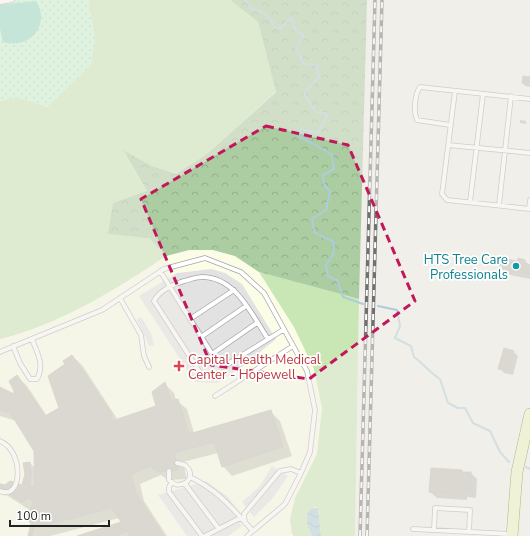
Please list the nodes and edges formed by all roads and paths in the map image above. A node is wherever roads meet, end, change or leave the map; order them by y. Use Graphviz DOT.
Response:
graph roads {
  1 [pos="12,0"];
  2 [pos="0,2"];
  3 [pos="454,91"];
  4 [pos="483,94"];
  5 [pos="511,96"];
  6 [pos="530,98"];
  7 [pos="450,125"];
  8 [pos="448,144"];
  9 [pos="477,148"];
  10 [pos="505,150"];
  11 [pos="530,153"];
  12 [pos="530,200"];
  13 [pos="470,202"];
  14 [pos="499,205"];
  15 [pos="530,209"];
  16 [pos="160,272"];
  17 [pos="170,287"];
  18 [pos="234,290"];
  19 [pos="120,298"];
  20 [pos="246,306"];
  21 [pos="190,319"];
  22 [pos="257,324"];
  23 [pos="283,330"];
  24 [pos="201,337"];
  25 [pos="32,339"];
  26 [pos="268,339"];
  27 [pos="13,346"];
  28 [pos="293,346"];
  29 [pos="0,352"];
  30 [pos="212,354"];
  31 [pos="149,368"];
  32 [pos="200,374"];
  33 [pos="214,396"];
  34 [pos="530,414"];
  35 [pos="0,441"];
  36 [pos="177,464"];
  37 [pos="169,471"];
  38 [pos="301,474"];
  39 [pos="190,477"];
  40 [pos="172,482"];
  41 [pos="184,484"];
  42 [pos="0,491"];
  43 [pos="240,518"];
  44 [pos="245,523"];
  45 [pos="219,529"];
  46 [pos="413,529"];
  47 [pos="434,530"];
  48 [pos="253,531"];
  49 [pos="469,532"];
  50 [pos="512,535"];
  51 [pos="202,536"];
  52 [pos="205,536"];
  53 [pos="247,536"];
  1 -- 2 [label="lane"];
  3 -- 4 [label="lane"];
  3 -- 7 [label="lane"];
  3 -- 7 [label="lane"];
  4 -- 5 [label="lane"];
  4 -- 9 [label="lane"];
  5 -- 6 [label="lane"];
  5 -- 10 [label="lane"];
  7 -- 8 [label="lane"];
  8 -- 9 [label="lane"];
  8 -- 13 [label="lane"];
  9 -- 10 [label="lane"];
  9 -- 13 [label="lane"];
  10 -- 11 [label="lane"];
  10 -- 14 [label="lane"];
  12 -- 15 [label="lane"];
  13 -- 14 [label="lane"];
  14 -- 15 [label="lane"];
  16 -- 17 [label="lane"];
  16 -- 19 [label="lane"];
  16 -- 23 [label="lane"];
  17 -- 18 [label="lane"];
  17 -- 21 [label="lane"];
  17 -- 32 [label="lane"];
  18 -- 20 [label="lane"];
  18 -- 21 [label="lane"];
  19 -- 25 [label="lane"];
  19 -- 31 [label="lane"];
  20 -- 22 [label="lane"];
  20 -- 24 [label="lane"];
  21 -- 24 [label="lane"];
  22 -- 26 [label="lane"];
  22 -- 30 [label="lane"];
  23 -- 26 [label="lane"];
  23 -- 28 [label="lane"];
  24 -- 30 [label="lane"];
  25 -- 27 [label="lane"];
  25 -- 27 [label="lane"];
  26 -- 30 [label="lane"];
  27 -- 29 [label="lane"];
  28 -- 33 [label="lane"];
  28 -- 38 [label="lane"];
  34 -- 50 [label="street"];
  35 -- 42 [label="lane"];
  36 -- 39 [label="lane"];
  37 -- 40 [label="lane"];
  38 -- 44 [label="lane"];
  38 -- 48 [label="lane"];
  39 -- 41 [label="lane"];
  39 -- 43 [label="lane"];
  40 -- 41 [label="lane"];
  40 -- 51 [label="lane"];
  41 -- 45 [label="lane"];
  43 -- 44 [label="lane"];
  43 -- 45 [label="lane"];
  44 -- 48 [label="lane"];
  45 -- 52 [label="lane"];
  46 -- 47 [label="lane"];
  47 -- 49 [label="lane"];
  47 -- 49 [label="lane"];
  48 -- 53 [label="lane"];
  49 -- 50 [label="lane"];
}
